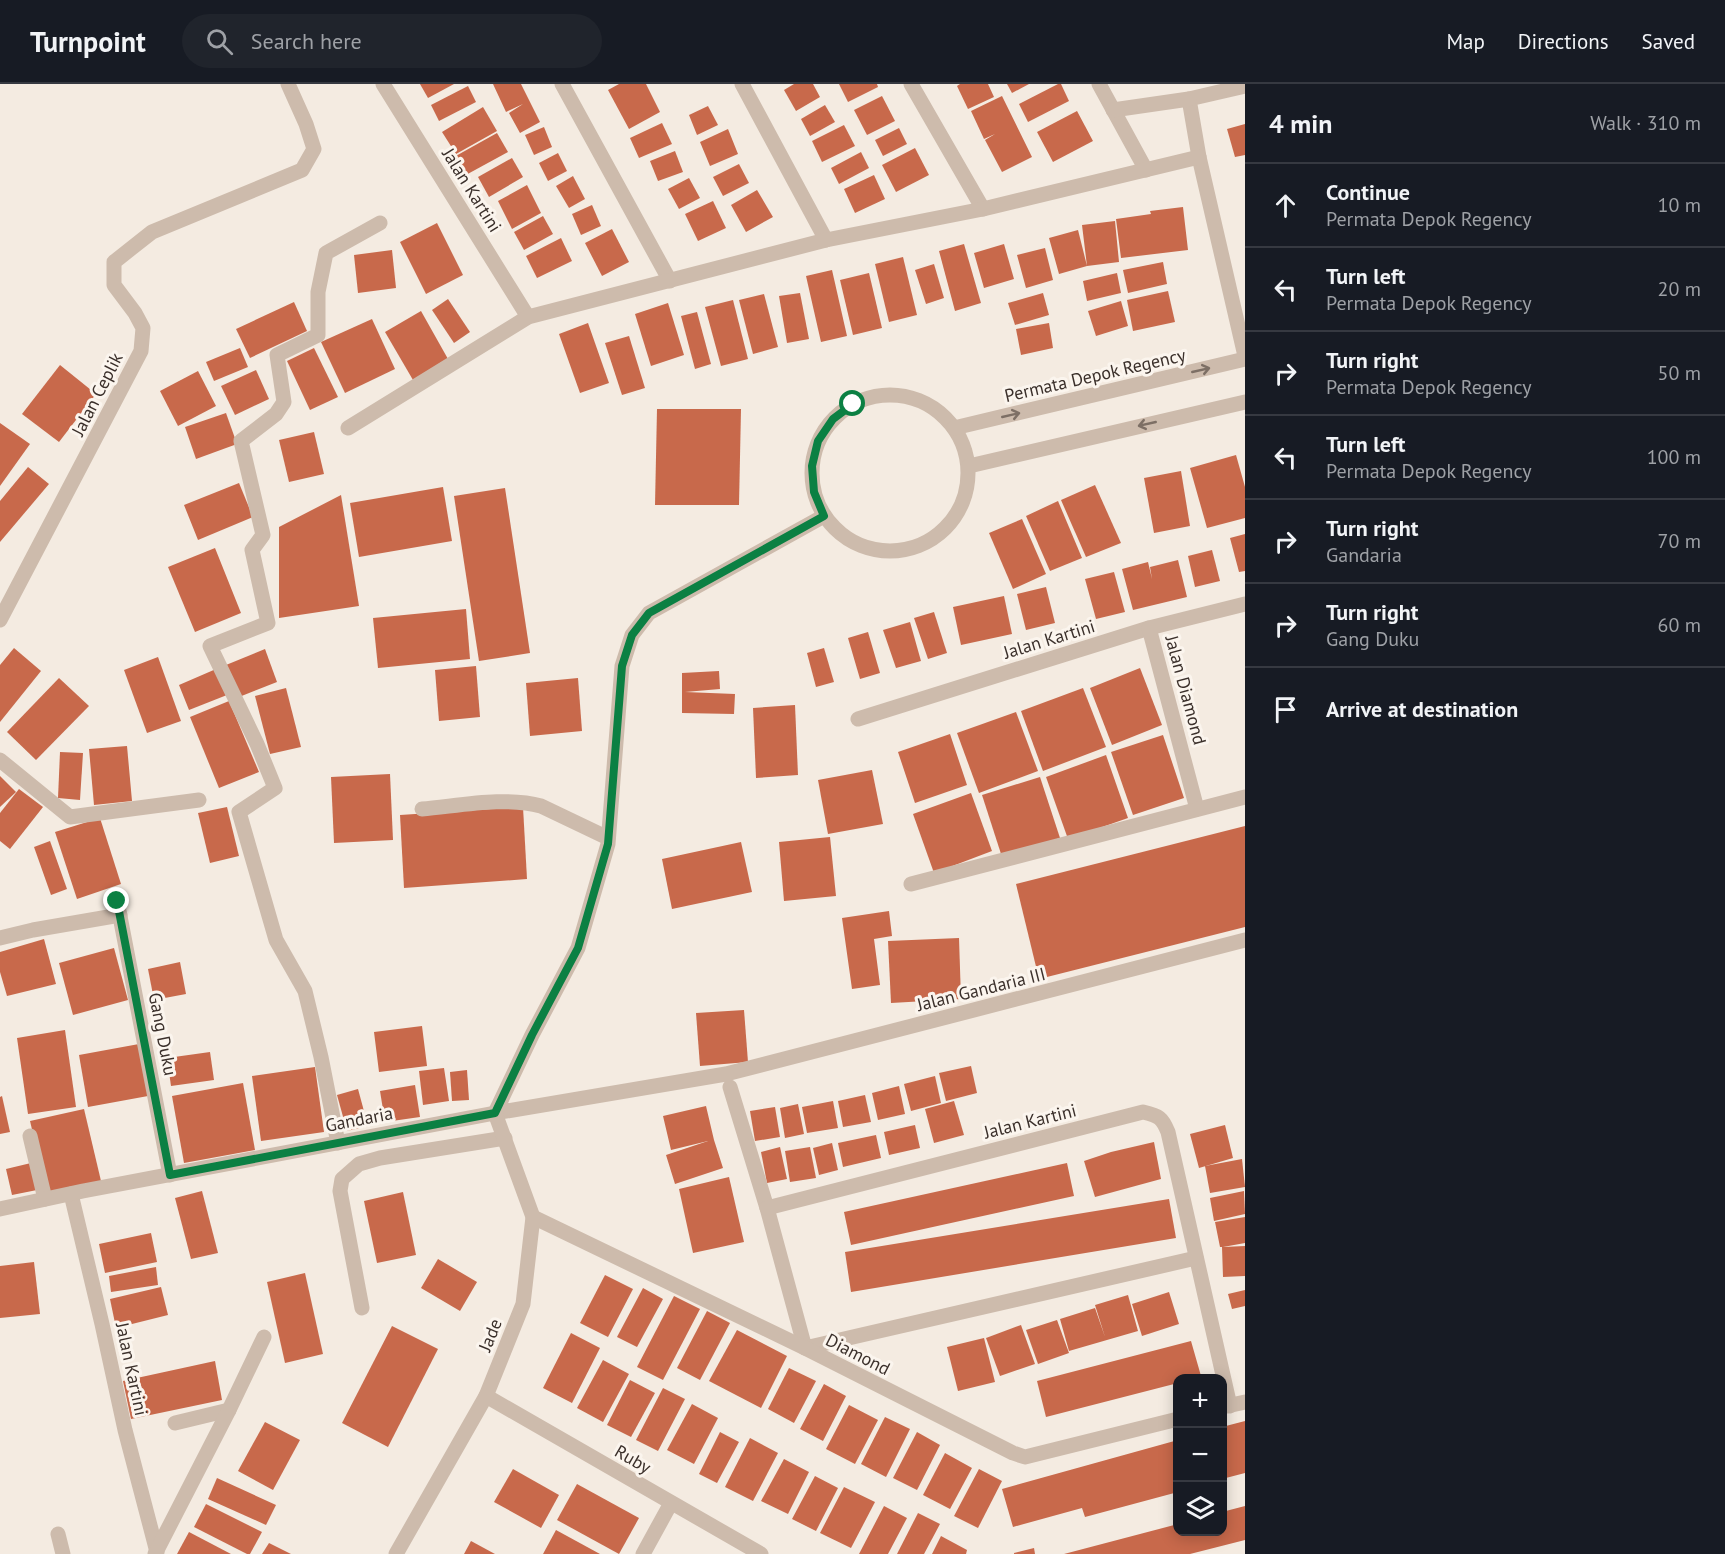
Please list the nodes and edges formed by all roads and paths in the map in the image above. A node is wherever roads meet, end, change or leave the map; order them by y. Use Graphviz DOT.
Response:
graph roads {
  1 [pos="288,84"];
  2 [pos="383,84"];
  3 [pos="562,84"];
  4 [pos="742,84"];
  5 [pos="911,84"];
  6 [pos="1099,84"];
  7 [pos="1245,86"];
  8 [pos="1189,99"];
  9 [pos="1113,110"];
  10 [pos="1198,158"];
  11 [pos="1146,170"];
  12 [pos="983,209"];
  13 [pos="380,223"];
  14 [pos="826,240"];
  15 [pos="670,280"];
  16 [pos="528,317"];
  17 [pos="1245,357"];
  18 [pos="1245,402"];
  19 [pos="348,428"];
  20 [pos="954,428"];
  21 [pos="969,466"];
  22 [pos="824,516"];
  23 [pos="1245,604"];
  24 [pos="0,620"];
  25 [pos="1149,628"];
  26 [pos="858,719"];
  27 [pos="0,760"];
  28 [pos="1245,797"];
  29 [pos="199,800"];
  30 [pos="422,809"];
  31 [pos="1197,809"];
  32 [pos="608,838"];
  33 [pos="911,884"];
  34 [pos="0,938"];
  35 [pos="1245,940"];
  36 [pos="728,1080"];
  37 [pos="495,1113"];
  38 [pos="30,1136"];
  39 [pos="505,1138"];
  40 [pos="338,1143"];
  41 [pos="170,1175"];
  42 [pos="71,1194"];
  43 [pos="45,1199"];
  44 [pos="767,1208"];
  45 [pos="0,1209"];
  46 [pos="533,1217"];
  47 [pos="1196,1258"];
  48 [pos="362,1308"];
  49 [pos="264,1337"];
  50 [pos="805,1348"];
  51 [pos="1219,1374"];
  52 [pos="486,1396"];
  53 [pos="1245,1402"];
  54 [pos="1227,1407"];
  55 [pos="229,1410"];
  56 [pos="1173,1420"];
  57 [pos="175,1423"];
  58 [pos="670,1503"];
  59 [pos="58,1534"];
  60 [pos="156,1553"];
  61 [pos="63,1554"];
  62 [pos="396,1554"];
  63 [pos="643,1554"];
  64 [pos="761,1554"];
  1 -- 24 [label="street, Jalan Ceplik"];
  2 -- 16 [label="street, Jalan Kartini"];
  3 -- 15 [label="street"];
  4 -- 14 [label="street"];
  5 -- 12 [label="street"];
  6 -- 9 [label="street"];
  7 -- 8 [label="street"];
  8 -- 9 [label="street"];
  8 -- 10 [label="street"];
  9 -- 11 [label="street"];
  10 -- 11 [label="street"];
  10 -- 17 [label="street"];
  11 -- 12 [label="street"];
  12 -- 14 [label="street"];
  13 -- 40 [label="street"];
  14 -- 15 [label="street"];
  15 -- 16 [label="street"];
  16 -- 19 [label="street"];
  20 -- 17 [label="street, Permata Depok Regency, one-way"];
  18 -- 21 [label="street, one-way"];
  20 -- 21 [label="street"];
  20 -- 22 [label="street"];
  21 -- 22 [label="street"];
  22 -- 32 [label="street"];
  23 -- 25 [label="street, Jalan Diamond"];
  25 -- 26 [label="street, Jalan Kartini"];
  25 -- 31 [label="street, Jalan Diamond"];
  27 -- 29 [label="street"];
  28 -- 31 [label="street"];
  30 -- 32 [label="street"];
  31 -- 33 [label="street"];
  32 -- 37 [label="street"];
  34 -- 41 [label="street, Gang Duku"];
  35 -- 36 [label="street, Jalan Gandaria III"];
  36 -- 37 [label="street, Gandaria"];
  36 -- 44 [label="street"];
  37 -- 39 [label="street, Jade"];
  37 -- 40 [label="street, Gandaria"];
  38 -- 43 [label="street"];
  39 -- 46 [label="street, Jade"];
  39 -- 48 [label="street"];
  40 -- 41 [label="street, Gandaria"];
  41 -- 42 [label="street, Gandaria"];
  42 -- 43 [label="street, Gandaria"];
  42 -- 60 [label="street, Jalan Kartini"];
  43 -- 45 [label="street, Gandaria"];
  44 -- 47 [label="street, Jalan Kartini"];
  44 -- 50 [label="street"];
  46 -- 50 [label="street, Diamond"];
  46 -- 52 [label="street, Jade"];
  47 -- 50 [label="street"];
  47 -- 51 [label="street, Jalan Kartini"];
  49 -- 55 [label="street, Jalan Kartini"];
  50 -- 56 [label="street, Diamond"];
  52 -- 58 [label="street, Ruby"];
  52 -- 62 [label="street, Jade"];
  53 -- 54 [label="street"];
  55 -- 57 [label="street"];
  55 -- 60 [label="street, Jalan Kartini"];
  58 -- 63 [label="street"];
  58 -- 64 [label="street, Ruby"];
  59 -- 61 [label="street"];
}
